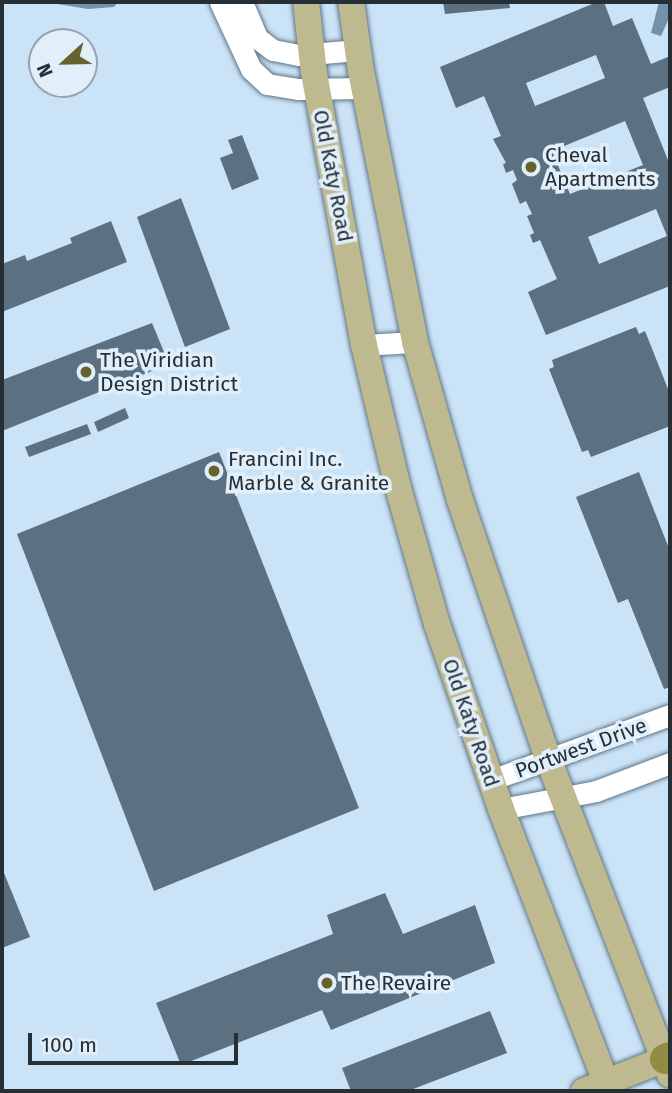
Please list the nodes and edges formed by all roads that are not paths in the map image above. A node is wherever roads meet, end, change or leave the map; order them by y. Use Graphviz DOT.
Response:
graph roads {
  1 [pos="220,2"];
  2 [pos="242,2"];
  3 [pos="306,2"];
  4 [pos="351,2"];
  5 [pos="361,69"];
  6 [pos="314,72"];
  7 [pos="415,342"];
  8 [pos="364,345"];
  9 [pos="670,715"];
  10 [pos="549,761"];
  11 [pos="670,764"];
  12 [pos="491,780"];
  13 [pos="562,796"];
  14 [pos="501,809"];
  15 [pos="668,1063"];
  16 [pos="599,1088"];
  1 -- 6 [label="street, Old Katy Road"];
  2 -- 6 [label="street, Old Katy Road"];
  3 -- 6 [label="main road"];
  4 -- 5 [label="main road"];
  5 -- 6 [label="street, Old Katy Road"];
  5 -- 6 [label="street, Old Katy Road"];
  5 -- 7 [label="main road"];
  6 -- 8 [label="main road, Old Katy Road"];
  7 -- 8 [label="street"];
  7 -- 10 [label="main road"];
  8 -- 12 [label="main road, Old Katy Road"];
  9 -- 10 [label="street, Portwest Drive"];
  10 -- 12 [label="street, Portwest Drive"];
  10 -- 13 [label="main road"];
  11 -- 13 [label="street, Portwest Drive"];
  12 -- 14 [label="main road, Old Katy Road"];
  13 -- 14 [label="street, Portwest Drive"];
  13 -- 15 [label="main road"];
  14 -- 16 [label="main road, Old Katy Road"];
  15 -- 16 [label="main road"];
}
